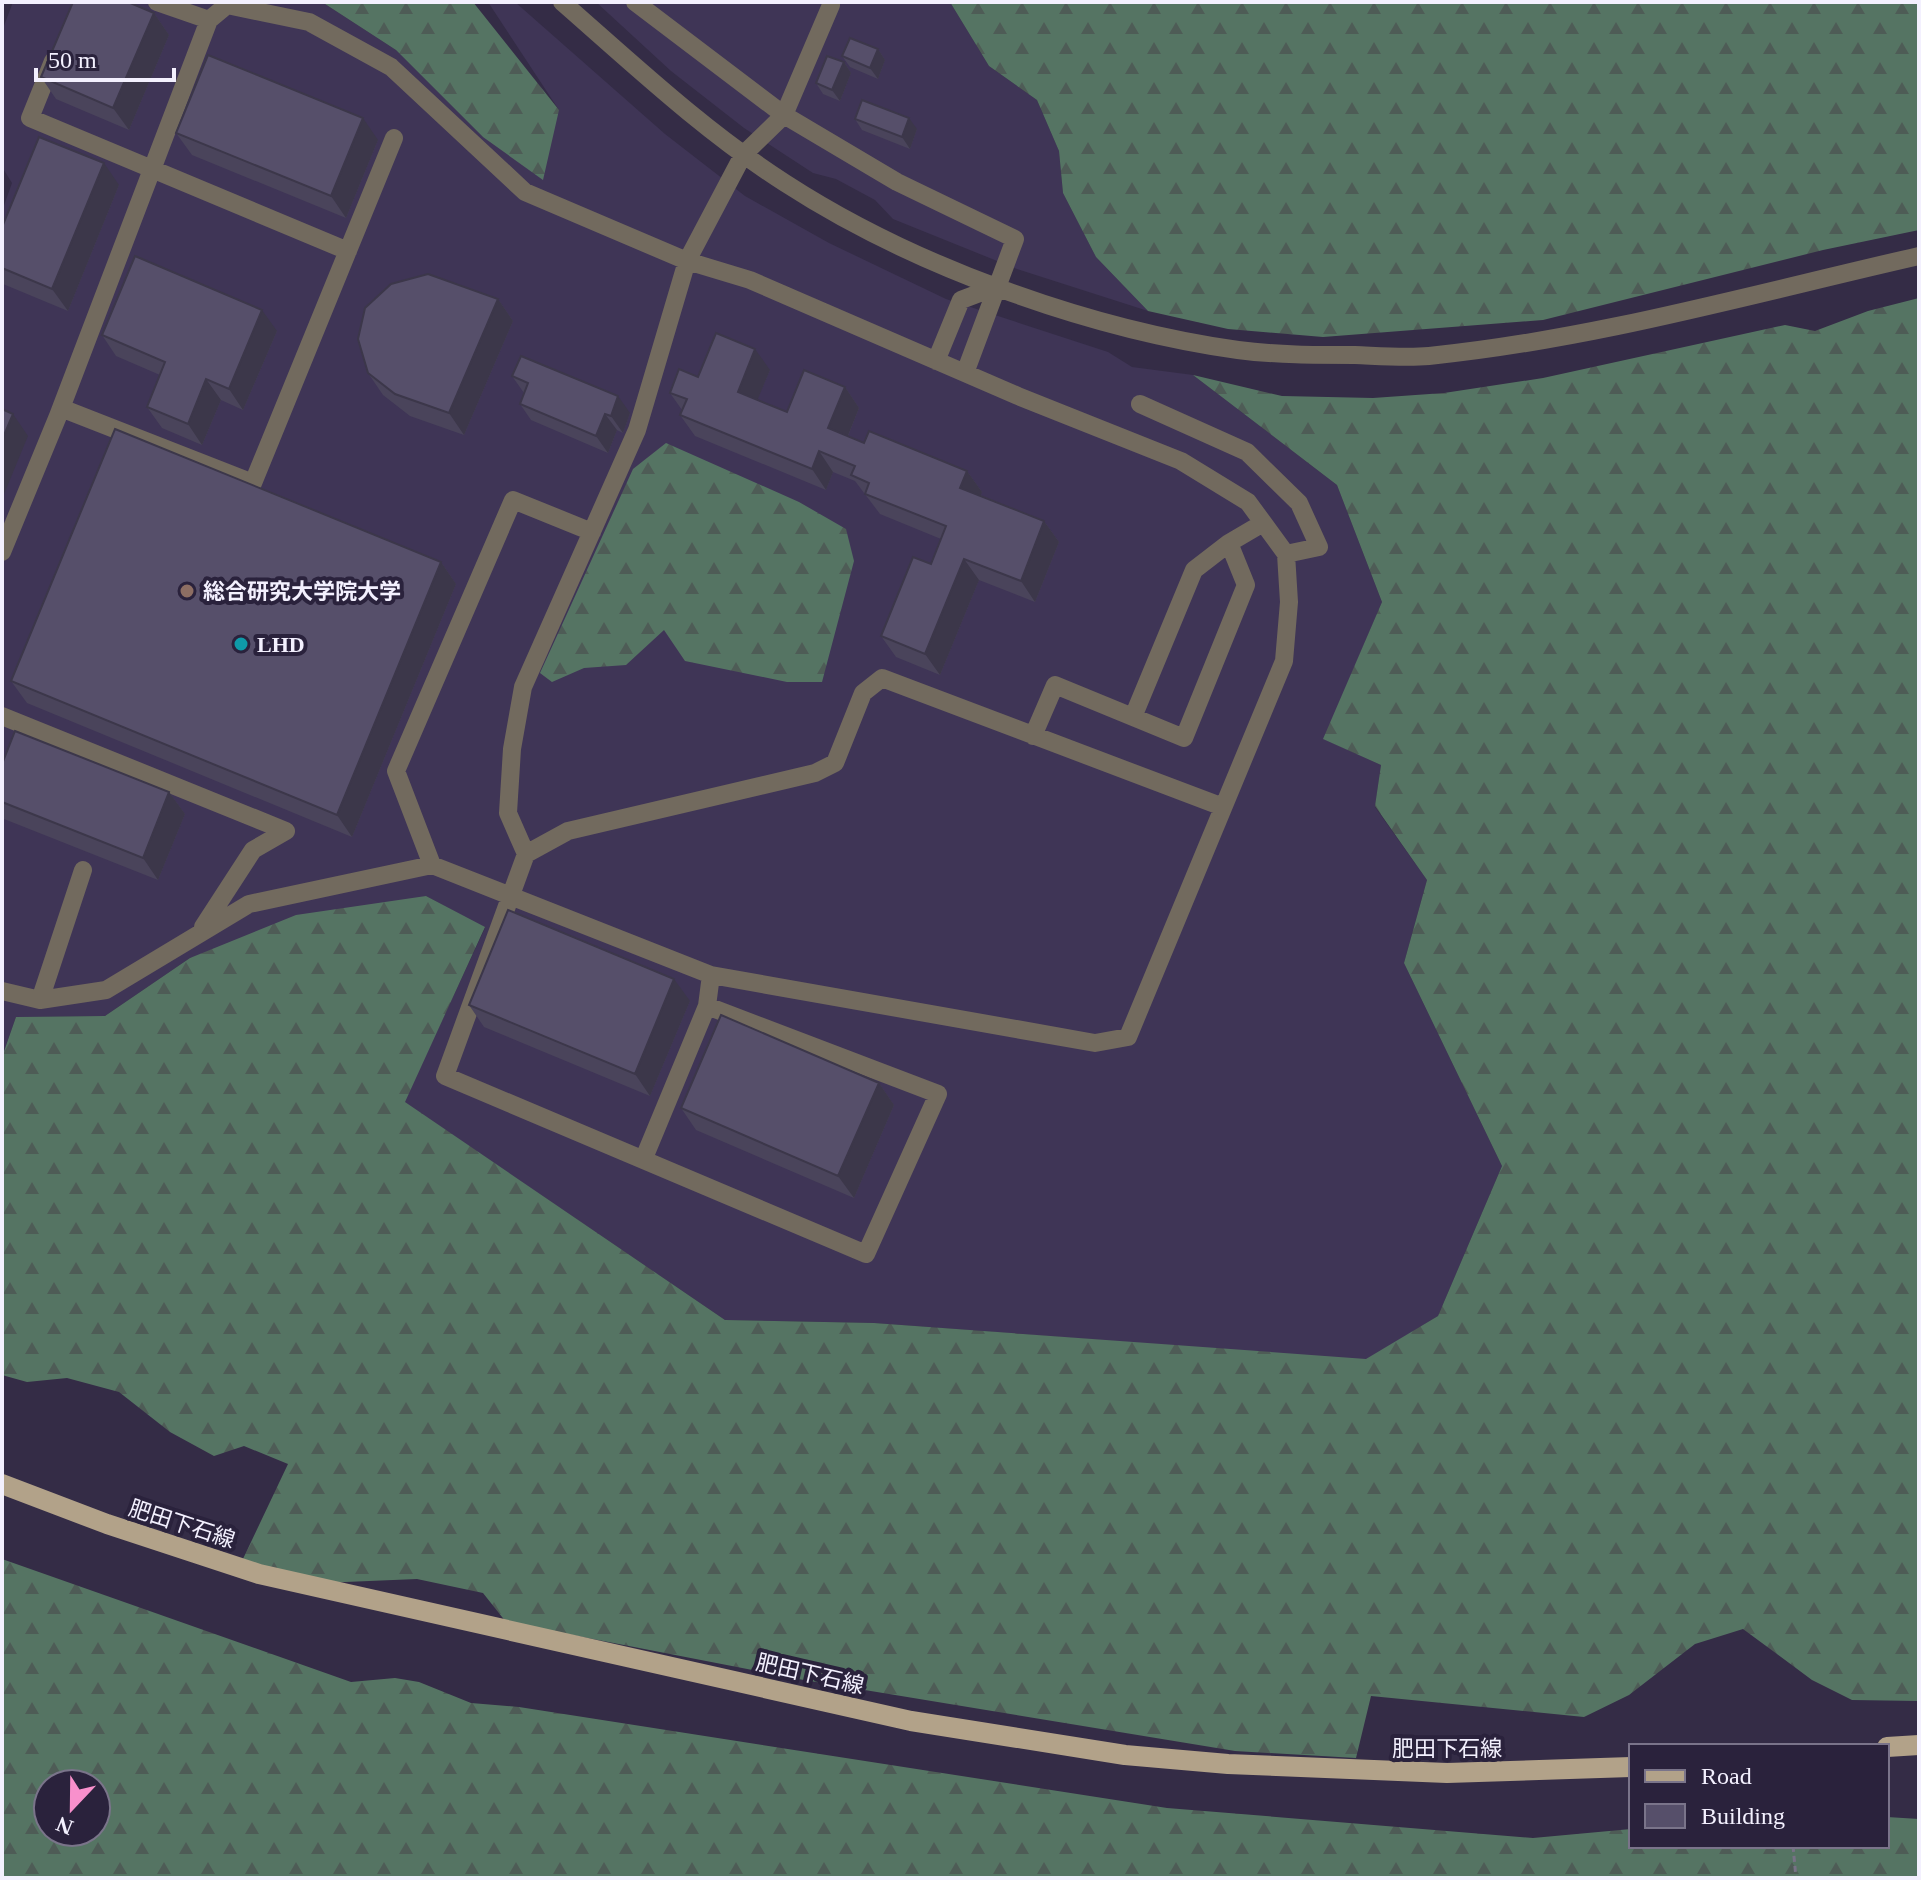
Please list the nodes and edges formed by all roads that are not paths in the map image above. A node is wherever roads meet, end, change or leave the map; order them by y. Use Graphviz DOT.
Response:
graph roads {
  1 [pos="157,2"];
  2 [pos="562,2"];
  3 [pos="635,2"];
  4 [pos="831,5"];
  5 [pos="209,20"];
  6 [pos="60,45"];
  7 [pos="784,115"];
  8 [pos="394,138"];
  9 [pos="743,155"];
  10 [pos="153,171"];
  11 [pos="348,251"];
  12 [pos="1919,256"];
  13 [pos="687,261"];
  14 [pos="998,286"];
  15 [pos="936,361"];
  16 [pos="965,373"];
  17 [pos="1140,404"];
  18 [pos="61,408"];
  19 [pos="1202,432"];
  20 [pos="1181,461"];
  21 [pos="1263,523"];
  22 [pos="592,532"];
  23 [pos="1229,543"];
  24 [pos="2,552"];
  25 [pos="1286,554"];
  26 [pos="2,716"];
  27 [pos="1133,717"];
  28 [pos="1033,736"];
  29 [pos="1223,807"];
  30 [pos="526,854"];
  31 [pos="432,865"];
  32 [pos="83,870"];
  33 [pos="511,895"];
  34 [pos="202,929"];
  35 [pos="711,975"];
  36 [pos="2,991"];
  37 [pos="40,1000"];
  38 [pos="707,1006"];
  39 [pos="644,1158"];
  40 [pos="2,1484"];
  41 [pos="1919,1745"];
  42 [pos="1889,1747"];
  43 [pos="1629,1767"];
  1 -- 5 [label="street"];
  2 -- 9 [label="street"];
  3 -- 7 [label="street"];
  4 -- 7 [label="street"];
  5 -- 10 [label="street"];
  5 -- 13 [label="street"];
  6 -- 10 [label="street"];
  7 -- 9 [label="street"];
  7 -- 14 [label="street"];
  8 -- 11 [label="street"];
  9 -- 13 [label="street"];
  9 -- 14 [label="street"];
  10 -- 11 [label="street"];
  10 -- 18 [label="street"];
  11 -- 18 [label="street"];
  12 -- 14 [label="street"];
  13 -- 15 [label="street"];
  13 -- 22 [label="street"];
  14 -- 15 [label="street"];
  14 -- 16 [label="street"];
  15 -- 16 [label="street"];
  16 -- 20 [label="street"];
  17 -- 19 [label="street"];
  18 -- 24 [label="street"];
  19 -- 20 [label="street"];
  19 -- 25 [label="street"];
  20 -- 21 [label="street"];
  21 -- 23 [label="street"];
  21 -- 25 [label="street"];
  22 -- 30 [label="street"];
  22 -- 31 [label="street"];
  23 -- 27 [label="street"];
  23 -- 27 [label="street"];
  25 -- 29 [label="street"];
  26 -- 34 [label="street"];
  27 -- 28 [label="street"];
  28 -- 29 [label="street"];
  28 -- 30 [label="street"];
  29 -- 35 [label="street"];
  30 -- 33 [label="street"];
  31 -- 33 [label="street"];
  31 -- 34 [label="street"];
  32 -- 37 [label="street"];
  33 -- 35 [label="street"];
  33 -- 39 [label="street"];
  34 -- 37 [label="street"];
  35 -- 38 [label="street"];
  36 -- 37 [label="street"];
  38 -- 39 [label="street"];
  38 -- 39 [label="street"];
  40 -- 43 [label="main road, 肥田下石線"];
  41 -- 42 [label="main road"];
}
